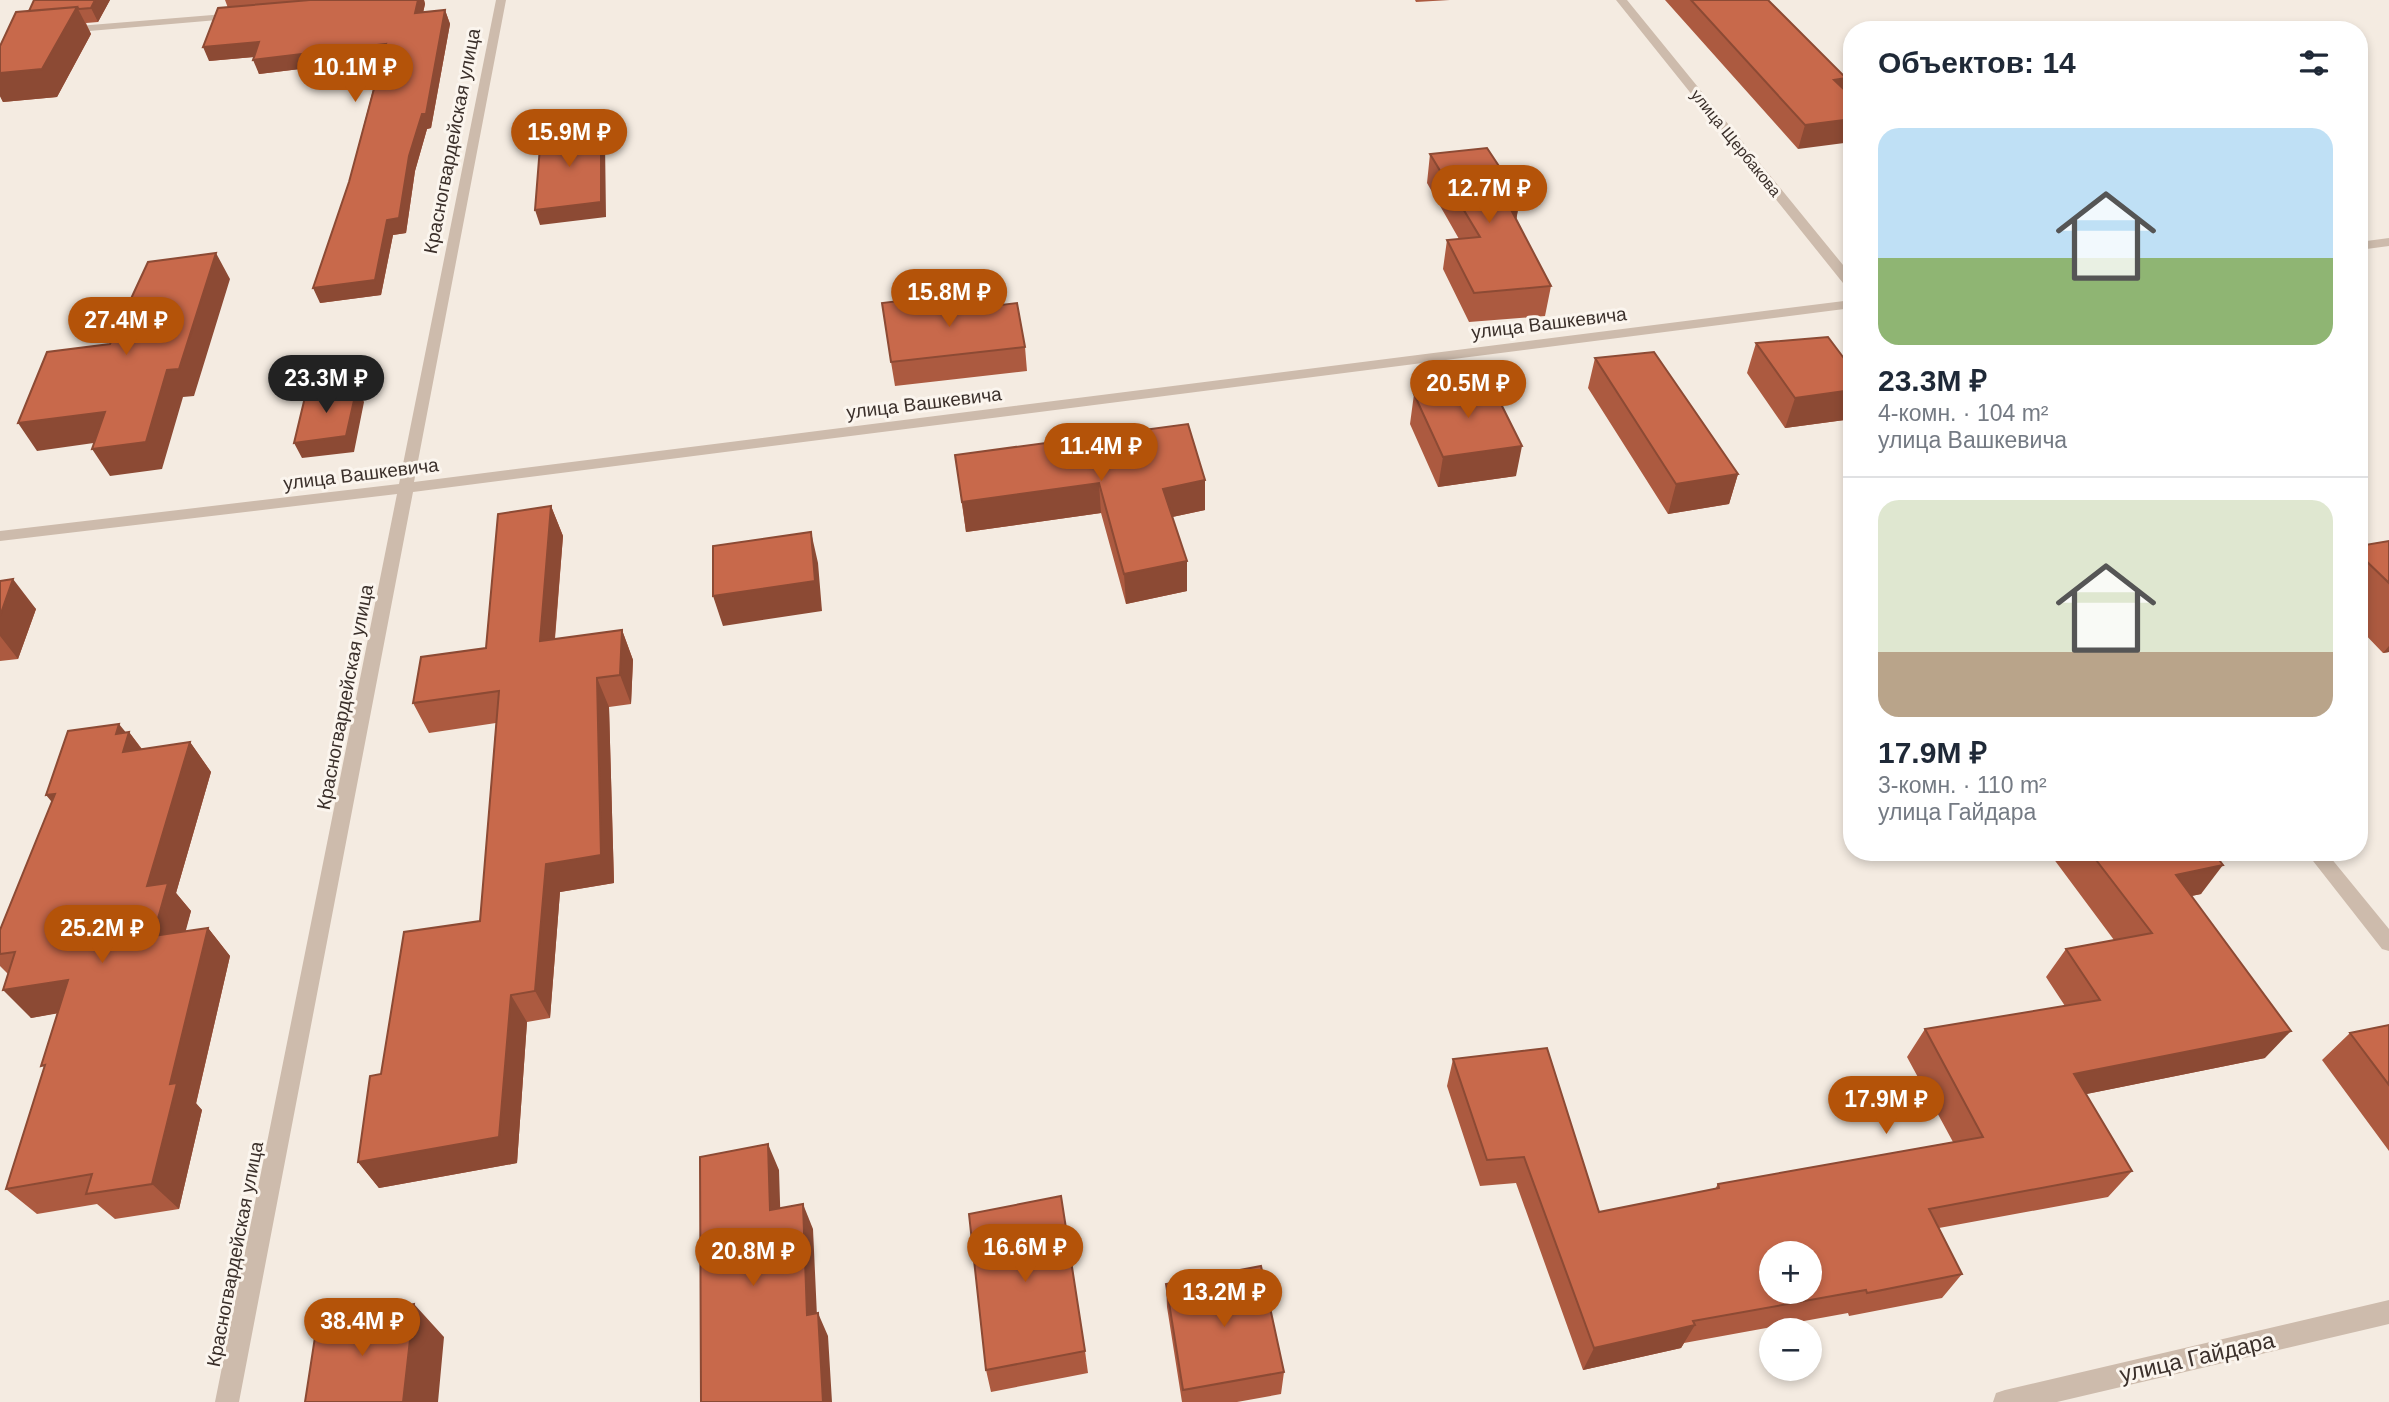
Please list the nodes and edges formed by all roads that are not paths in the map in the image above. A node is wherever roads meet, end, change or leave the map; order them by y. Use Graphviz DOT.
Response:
graph roads {
  1 [pos="500,0"];
  2 [pos="1621,0"];
  3 [pos="245,15"];
  4 [pos="54,32"];
  5 [pos="2389,243"];
  6 [pos="2368,245"];
  7 [pos="1843,274"];
  8 [pos="1843,305"];
  9 [pos="407,488"];
  10 [pos="0,536"];
  11 [pos="2322,861"];
  12 [pos="2389,943"];
  13 [pos="2389,1312"];
  14 [pos="227,1402"];
  15 [pos="2005,1402"];
  1 -- 9 [label="street, Красногвардейская улица"];
  2 -- 7 [label="street, улица Щербакова"];
  3 -- 4 [label="street"];
  5 -- 6 [label="street"];
  8 -- 9 [label="street, улица Вашкевича"];
  9 -- 10 [label="street, улица Вашкевича"];
  9 -- 14 [label="street, Красногвардейская улица"];
  11 -- 12 [label="street"];
  13 -- 15 [label="street, улица Гайдара"];
}
